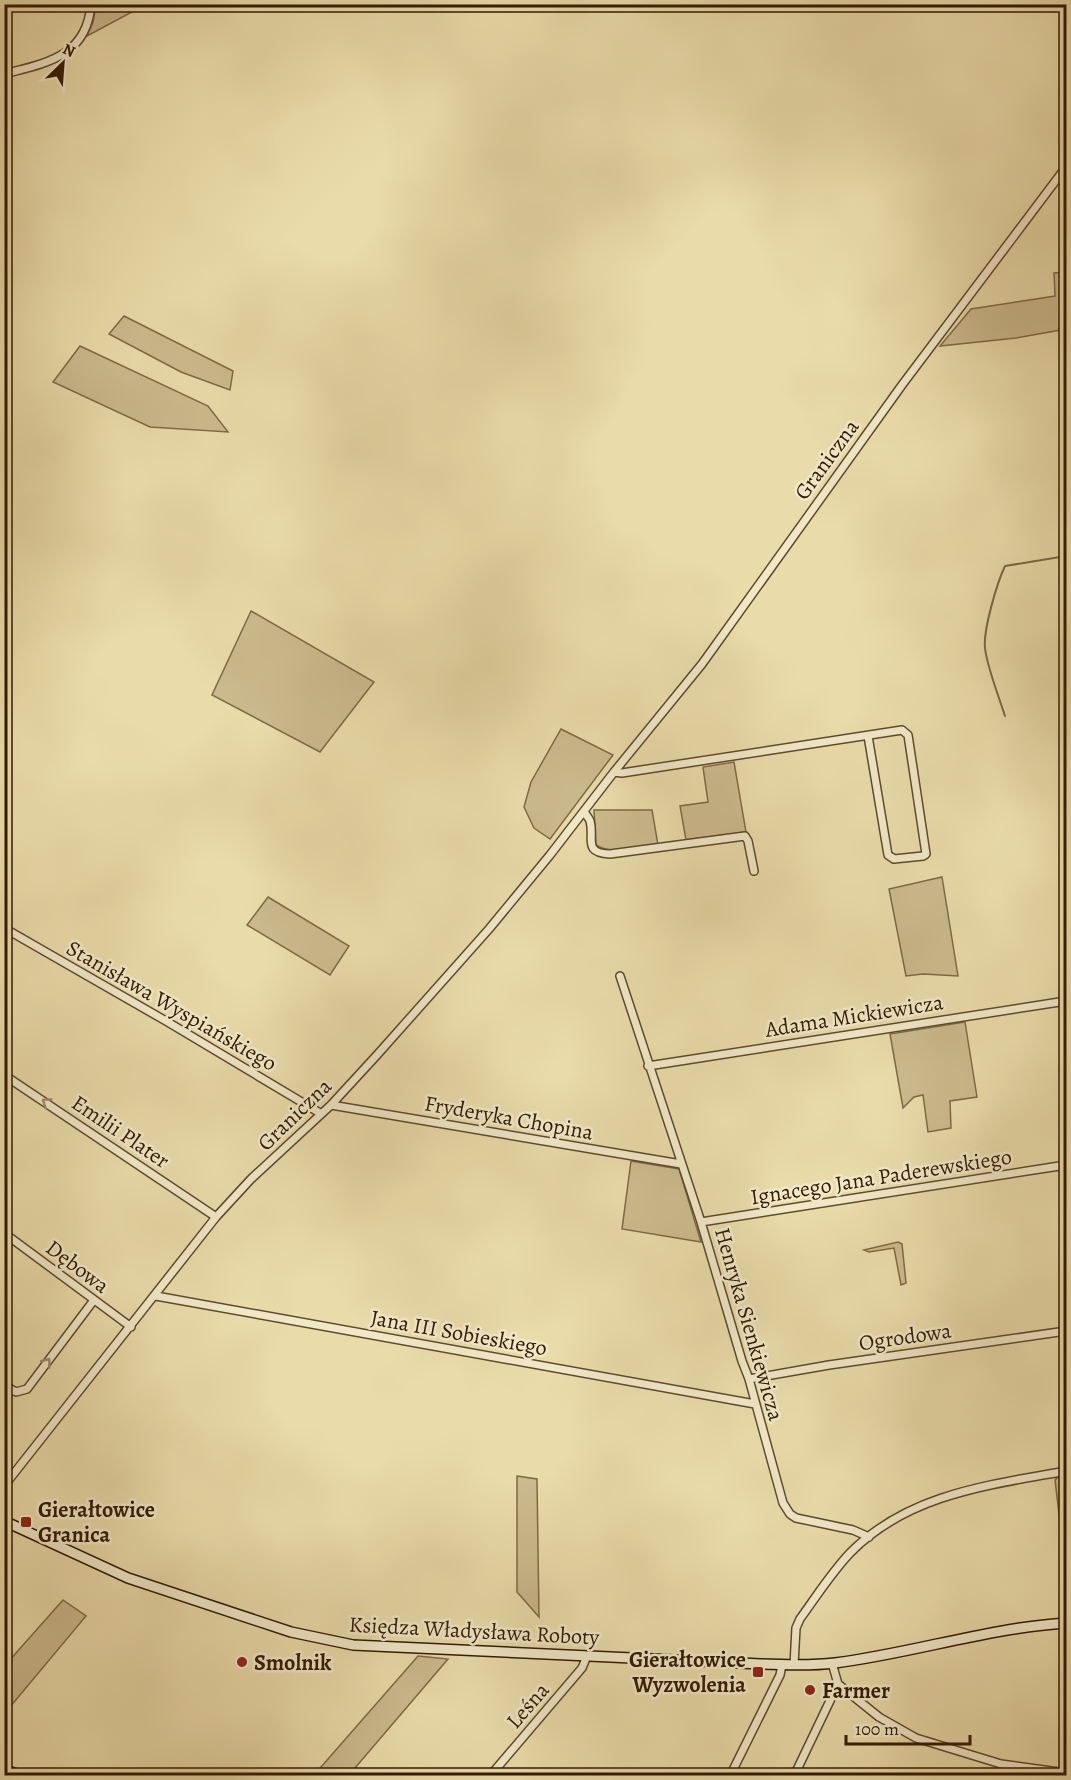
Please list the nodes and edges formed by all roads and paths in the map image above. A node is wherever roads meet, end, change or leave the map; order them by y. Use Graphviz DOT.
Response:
graph roads {
  1 [pos="91,4"];
  2 [pos="4,74"];
  3 [pos="1066,167"];
  4 [pos="868,736"];
  5 [pos="614,772"];
  6 [pos="584,812"];
  7 [pos="754,871"];
  8 [pos="4,928"];
  9 [pos="620,976"];
  10 [pos="1066,1001"];
  11 [pos="648,1066"];
  12 [pos="4,1075"];
  13 [pos="331,1105"];
  14 [pos="320,1113"];
  15 [pos="681,1164"];
  16 [pos="1066,1165"];
  17 [pos="216,1217"];
  18 [pos="701,1222"];
  19 [pos="4,1233"];
  20 [pos="156,1296"];
  21 [pos="94,1300"];
  22 [pos="131,1328"];
  23 [pos="1066,1331"];
  24 [pos="749,1379"];
  25 [pos="4,1385"];
  26 [pos="755,1404"];
  27 [pos="1066,1472"];
  28 [pos="4,1486"];
  29 [pos="4,1521"];
  30 [pos="869,1537"];
  31 [pos="1066,1623"];
  32 [pos="587,1656"];
  33 [pos="832,1663"];
  34 [pos="782,1665"];
  35 [pos="794,1665"];
  36 [pos="838,1684"];
  37 [pos="1066,1773"];
  38 [pos="490,1776"];
  39 [pos="730,1776"];
  40 [pos="794,1776"];
  1 -- 2 [label="street"];
  3 -- 5 [label="street, Graniczna"];
  4 -- 4 [label="street"];
  4 -- 5 [label="street"];
  5 -- 6 [label="street, Graniczna"];
  6 -- 7 [label="street"];
  6 -- 13 [label="street, Graniczna"];
  8 -- 14 [label="street, Stanisława Wyspiańskiego"];
  9 -- 11 [label="street, Henryka Sienkiewicza"];
  10 -- 11 [label="street, Adama Mickiewicza"];
  11 -- 15 [label="street, Henryka Sienkiewicza"];
  17 -- 12 [label="street, Emilii Plater, one-way"];
  13 -- 14 [label="street, Graniczna"];
  13 -- 15 [label="street, Fryderyka Chopina"];
  14 -- 17 [label="street, Graniczna"];
  15 -- 18 [label="street, Henryka Sienkiewicza"];
  16 -- 18 [label="street, Ignacego Jana Paderewskiego"];
  17 -- 20 [label="street, Graniczna"];
  18 -- 24 [label="street, Henryka Sienkiewicza"];
  19 -- 21 [label="street, Dębowa"];
  20 -- 22 [label="street, Graniczna"];
  20 -- 26 [label="street, Jana III Sobieskiego"];
  21 -- 22 [label="street, Dębowa"];
  25 -- 21 [label="street, one-way"];
  22 -- 28 [label="street, Graniczna"];
  23 -- 24 [label="street, Ogrodowa"];
  24 -- 26 [label="street, Henryka Sienkiewicza"];
  26 -- 30 [label="street, Henryka Sienkiewicza"];
  27 -- 30 [label="street"];
  29 -- 32 [label="main road, Księdza Władysława Roboty"];
  30 -- 35 [label="street"];
  31 -- 33 [label="main road, Księdza Władysława Roboty"];
  32 -- 34 [label="main road, Księdza Władysława Roboty"];
  32 -- 38 [label="street, Leśna"];
  33 -- 35 [label="main road, Księdza Władysława Roboty"];
  33 -- 36 [label="street"];
  34 -- 35 [label="main road, Księdza Władysława Roboty"];
  34 -- 39 [label="street"];
  36 -- 37 [label="street"];
  36 -- 40 [label="street"];
}
